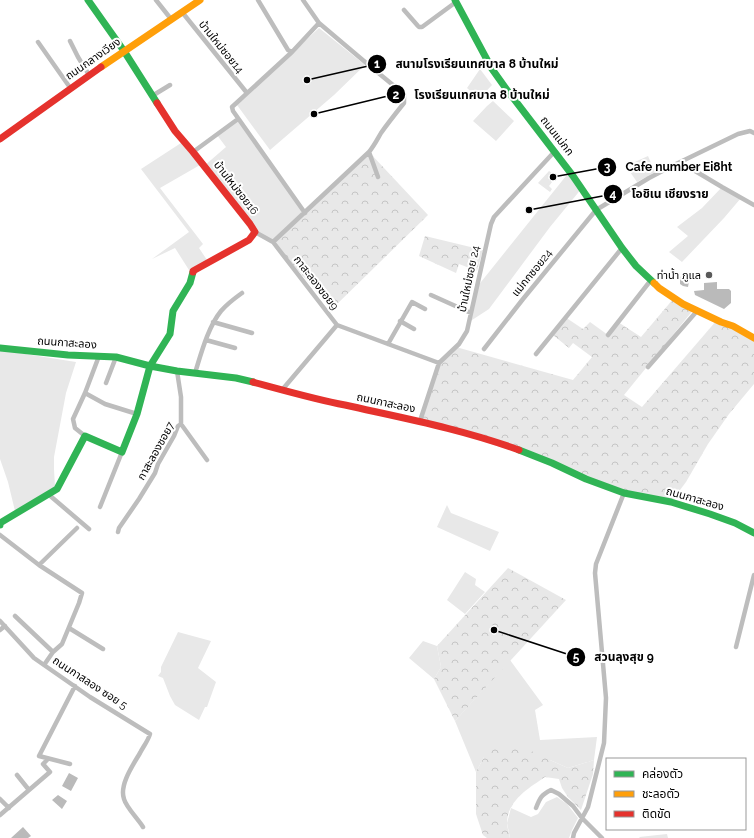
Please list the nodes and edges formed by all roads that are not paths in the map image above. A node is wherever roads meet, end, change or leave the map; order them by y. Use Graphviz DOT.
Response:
graph roads {
  1 [pos="88,0"];
  2 [pos="156,0"];
  3 [pos="199,0"];
  4 [pos="258,0"];
  5 [pos="305,1"];
  6 [pos="455,1"];
  7 [pos="404,10"];
  8 [pos="182,12"];
  9 [pos="171,19"];
  10 [pos="319,23"];
  11 [pos="70,41"];
  12 [pos="38,42"];
  13 [pos="124,51"];
  14 [pos="292,52"];
  15 [pos="89,75"];
  16 [pos="170,84"];
  17 [pos="70,89"];
  18 [pos="247,93"];
  19 [pos="152,96"];
  20 [pos="238,119"];
  21 [pos="754,133"];
  22 [pos="0,139"];
  23 [pos="555,151"];
  24 [pos="193,152"];
  25 [pos="369,152"];
  26 [pos="680,162"];
  27 [pos="378,177"];
  28 [pos="754,205"];
  29 [pos="596,210"];
  30 [pos="305,213"];
  31 [pos="255,232"];
  32 [pos="273,242"];
  33 [pos="622,248"];
  34 [pos="651,280"];
  35 [pos="242,293"];
  36 [pos="431,295"];
  37 [pos="425,309"];
  38 [pos="696,310"];
  39 [pos="471,313"];
  40 [pos="213,322"];
  41 [pos="400,322"];
  42 [pos="337,325"];
  43 [pos="414,329"];
  44 [pos="252,333"];
  45 [pos="608,335"];
  46 [pos="754,338"];
  47 [pos="206,340"];
  48 [pos="388,344"];
  49 [pos="0,348"];
  50 [pos="236,348"];
  51 [pos="484,349"];
  52 [pos="536,354"];
  53 [pos="99,356"];
  54 [pos="116,357"];
  55 [pos="439,364"];
  56 [pos="150,366"];
  57 [pos="648,367"];
  58 [pos="177,371"];
  59 [pos="195,374"];
  60 [pos="106,383"];
  61 [pos="282,390"];
  62 [pos="85,393"];
  63 [pos="137,414"];
  64 [pos="420,421"];
  65 [pos="181,424"];
  66 [pos="85,436"];
  67 [pos="122,452"];
  68 [pos="207,460"];
  69 [pos="624,493"];
  70 [pos="48,494"];
  71 [pos="100,506"];
  72 [pos="0,525"];
  73 [pos="77,528"];
  74 [pos="89,529"];
  75 [pos="118,532"];
  76 [pos="754,533"];
  77 [pos="0,535"];
  78 [pos="39,565"];
  79 [pos="754,575"];
  80 [pos="15,616"];
  81 [pos="0,621"];
  82 [pos="5,626"];
  83 [pos="69,628"];
  84 [pos="0,630"];
  85 [pos="736,647"];
  86 [pos="103,649"];
  87 [pos="54,652"];
  88 [pos="44,665"];
  89 [pos="75,686"];
  90 [pos="47,760"];
  91 [pos="70,764"];
  92 [pos="16,775"];
  93 [pos="29,790"];
  94 [pos="0,799"];
  95 [pos="9,808"];
  96 [pos="536,808"];
  97 [pos="0,816"];
  98 [pos="582,818"];
  99 [pos="143,827"];
  100 [pos="573,838"];
  101 [pos="602,838"];
  1 -- 13 [label="street, บ้านใหม่ซอย16"];
  2 -- 9 [label="street"];
  3 -- 8 [label="street, ถนนกลางเวียง"];
  4 -- 14 [label="street"];
  5 -- 10 [label="street"];
  6 -- 7 [label="street"];
  6 -- 23 [label="street, ถนนแม่กก"];
  8 -- 9 [label="street, ถนนกลางเวียง"];
  8 -- 18 [label="street, บ้านใหม่ซอย14"];
  9 -- 13 [label="street, ถนนกลางเวียง"];
  10 -- 14 [label="street"];
  10 -- 25 [label="street"];
  11 -- 15 [label="street"];
  12 -- 17 [label="street"];
  13 -- 15 [label="street, ถนนกลางเวียง"];
  13 -- 19 [label="street, บ้านใหม่ซอย16"];
  14 -- 18 [label="street"];
  15 -- 17 [label="street, ถนนกลางเวียง"];
  16 -- 19 [label="street"];
  17 -- 22 [label="street, ถนนกลางเวียง"];
  18 -- 20 [label="street"];
  19 -- 24 [label="street, บ้านใหม่ซอย16"];
  20 -- 24 [label="street"];
  20 -- 30 [label="street"];
  21 -- 26 [label="street, แม่กกซอย24"];
  23 -- 29 [label="street, ถนนแม่กก"];
  23 -- 39 [label="street, บ้านใหม่ซอย 24"];
  24 -- 31 [label="street, บ้านใหม่ซอย16"];
  25 -- 27 [label="street"];
  25 -- 30 [label="street"];
  26 -- 28 [label="street"];
  26 -- 29 [label="street, แม่กกซอย24"];
  29 -- 33 [label="street, ถนนแม่กก"];
  29 -- 51 [label="street, แม่กกซอย24"];
  30 -- 32 [label="street"];
  31 -- 32 [label="street"];
  31 -- 56 [label="street, บ้านใหม่ซอย16"];
  32 -- 42 [label="street, กาสะลองซอย9"];
  33 -- 34 [label="street, ถนนแม่กก"];
  33 -- 52 [label="street"];
  34 -- 38 [label="street, ถนนแม่กก"];
  34 -- 45 [label="street"];
  35 -- 40 [label="street"];
  36 -- 39 [label="street"];
  37 -- 41 [label="street"];
  38 -- 46 [label="street, ถนนแม่กก"];
  38 -- 57 [label="street"];
  39 -- 55 [label="street, บ้านใหม่ซอย 24"];
  40 -- 44 [label="street"];
  40 -- 47 [label="street"];
  41 -- 43 [label="street"];
  41 -- 48 [label="street"];
  42 -- 48 [label="street"];
  42 -- 61 [label="street, กาสะลองซอย9"];
  47 -- 50 [label="street"];
  47 -- 59 [label="street"];
  48 -- 55 [label="street"];
  49 -- 53 [label="street, ถนนกาสะลอง"];
  53 -- 54 [label="street, ถนนกาสะลอง"];
  53 -- 62 [label="street"];
  54 -- 56 [label="street, ถนนกาสะลอง"];
  54 -- 60 [label="street"];
  55 -- 64 [label="street, บ้านใหม่ซอย 24"];
  56 -- 58 [label="street, ถนนกาสะลอง"];
  56 -- 63 [label="street"];
  58 -- 59 [label="street, ถนนกาสะลอง"];
  58 -- 65 [label="street, กาสะลองซอย7"];
  59 -- 61 [label="street, ถนนกาสะลอง"];
  61 -- 64 [label="street, ถนนกาสะลอง"];
  62 -- 63 [label="street"];
  62 -- 66 [label="street"];
  63 -- 67 [label="street"];
  64 -- 69 [label="street, ถนนกาสะลอง"];
  65 -- 68 [label="street"];
  65 -- 75 [label="street, กาสะลองซอย7"];
  66 -- 67 [label="street"];
  66 -- 70 [label="street"];
  67 -- 71 [label="street"];
  69 -- 76 [label="street, ถนนกาสะลอง"];
  69 -- 98 [label="street"];
  70 -- 72 [label="street"];
  70 -- 74 [label="street"];
  73 -- 78 [label="street"];
  77 -- 78 [label="street, ถนนกาสลอง ซอย 5"];
  78 -- 83 [label="street, ถนนกาสลอง ซอย 5"];
  79 -- 85 [label="street"];
  80 -- 87 [label="street"];
  81 -- 82 [label="street"];
  82 -- 84 [label="street"];
  82 -- 88 [label="street"];
  83 -- 86 [label="street"];
  83 -- 87 [label="street, ถนนกาสลอง ซอย 5"];
  87 -- 88 [label="street, ถนนกาสลอง ซอย 5"];
  88 -- 89 [label="street, ถนนกาสลอง ซอย 5"];
  89 -- 91 [label="street"];
  89 -- 99 [label="street, ถนนกาสลอง ซอย 5"];
  90 -- 93 [label="street"];
  92 -- 93 [label="street"];
  93 -- 95 [label="street"];
  94 -- 95 [label="street"];
  95 -- 97 [label="street"];
  96 -- 98 [label="street"];
  98 -- 100 [label="street"];
  98 -- 101 [label="street"];
}
